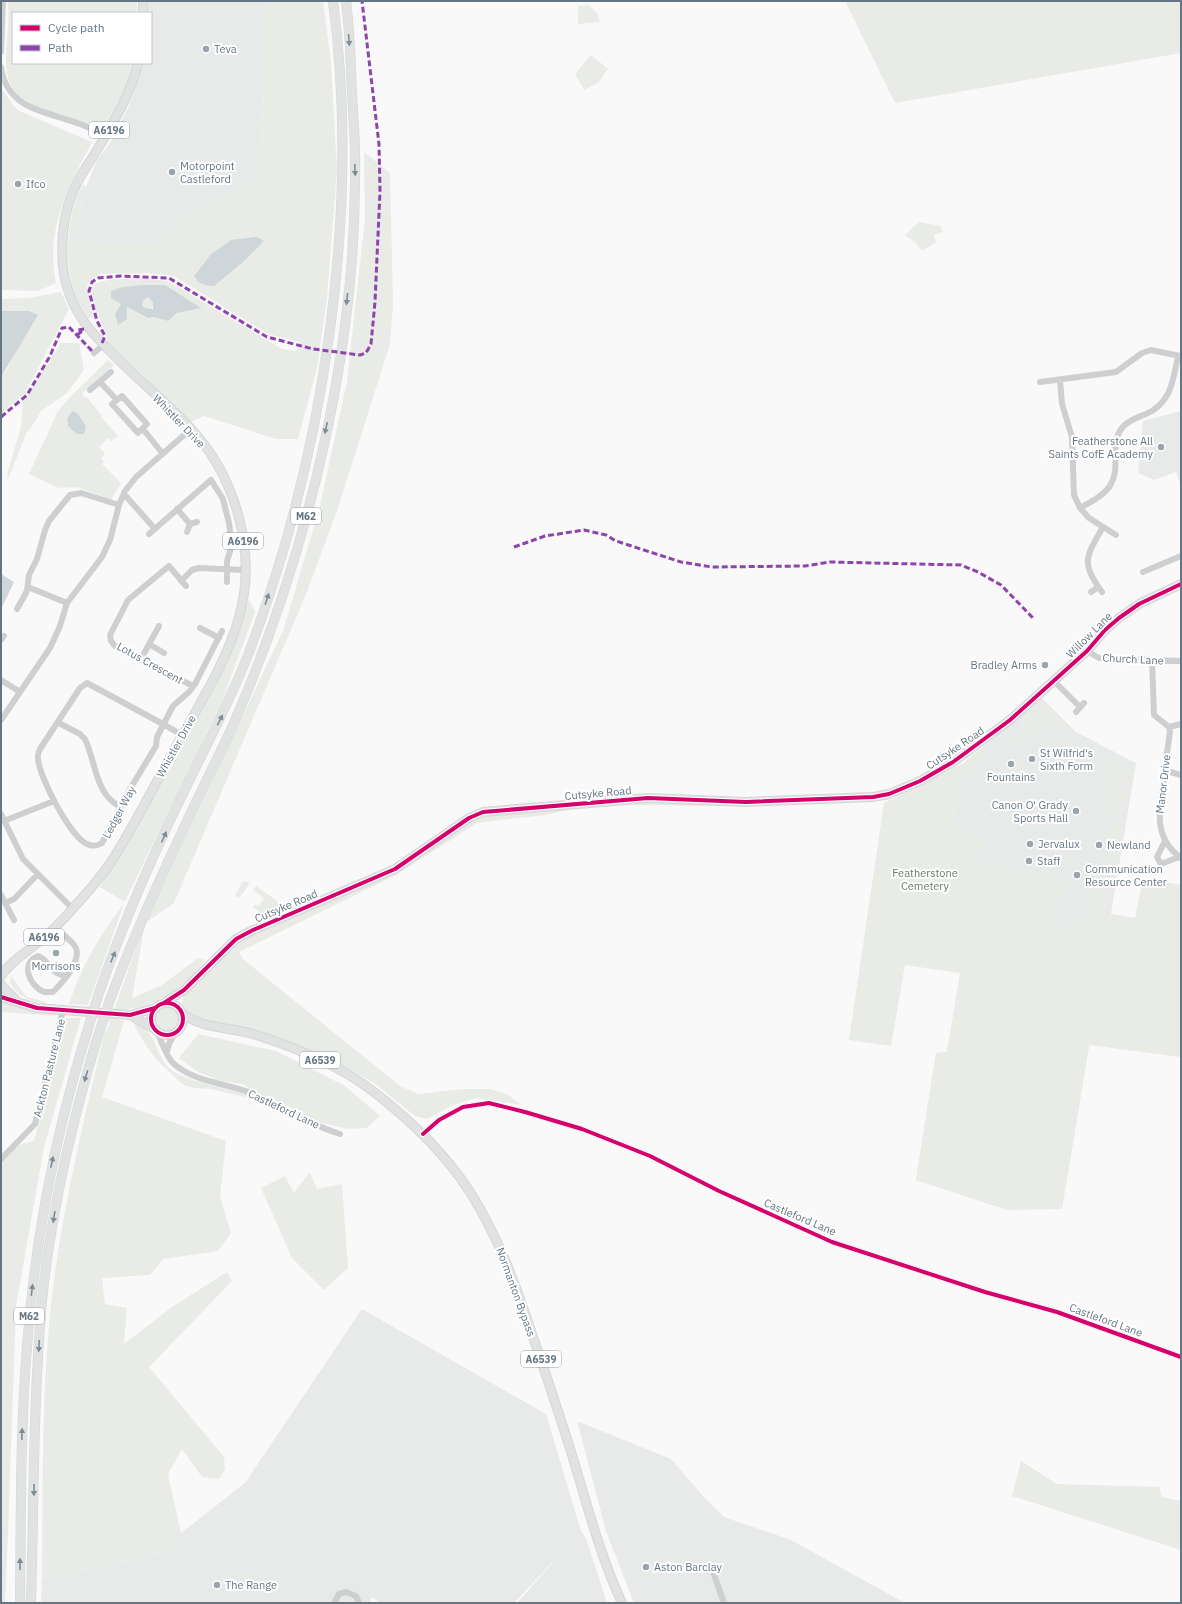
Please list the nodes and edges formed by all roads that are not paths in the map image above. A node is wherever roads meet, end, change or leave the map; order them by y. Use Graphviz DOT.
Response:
graph roads {
  1 [pos="3,1"];
  2 [pos="143,1"];
  3 [pos="333,1"];
  4 [pos="346,1"];
  5 [pos="143,12"];
  6 [pos="1,52"];
  7 [pos="138,64"];
  8 [pos="1,67"];
  9 [pos="105,137"];
  10 [pos="103,344"];
  11 [pos="94,353"];
  12 [pos="1179,356"];
  13 [pos="111,372"];
  14 [pos="1047,373"];
  15 [pos="1060,380"];
  16 [pos="1049,381"];
  17 [pos="100,382"];
  18 [pos="1040,382"];
  19 [pos="90,390"];
  20 [pos="117,400"];
  21 [pos="142,429"];
  22 [pos="191,429"];
  23 [pos="162,454"];
  24 [pos="124,494"];
  25 [pos="119,505"];
  26 [pos="1080,508"];
  27 [pos="177,510"];
  28 [pos="197,522"];
  29 [pos="190,524"];
  30 [pos="1103,527"];
  31 [pos="155,528"];
  32 [pos="188,532"];
  33 [pos="149,534"];
  34 [pos="1116,535"];
  35 [pos="1181,556"];
  36 [pos="226,569"];
  37 [pos="244,570"];
  38 [pos="1143,572"];
  39 [pos="227,582"];
  40 [pos="1181,584"];
  41 [pos="28,587"];
  42 [pos="1091,592"];
  43 [pos="67,603"];
  44 [pos="17,609"];
  45 [pos="160,626"];
  46 [pos="200,628"];
  47 [pos="222,631"];
  48 [pos="219,638"];
  49 [pos="149,644"];
  50 [pos="1087,651"];
  51 [pos="164,653"];
  52 [pos="141,660"];
  53 [pos="1152,660"];
  54 [pos="1181,661"];
  55 [pos="1,680"];
  56 [pos="1054,681"];
  57 [pos="193,686"];
  58 [pos="20,692"];
  59 [pos="1080,707"];
  60 [pos="1,720"];
  61 [pos="59,723"];
  62 [pos="164,724"];
  63 [pos="1181,724"];
  64 [pos="1169,727"];
  65 [pos="182,735"];
  66 [pos="1167,772"];
  67 [pos="1181,775"];
  68 [pos="54,801"];
  69 [pos="120,807"];
  70 [pos="2,817"];
  71 [pos="1165,841"];
  72 [pos="1180,857"];
  73 [pos="38,874"];
  74 [pos="1,896"];
  75 [pos="6,903"];
  76 [pos="73,909"];
  77 [pos="14,920"];
  78 [pos="55,928"];
  79 [pos="12,962"];
  80 [pos="1,966"];
  81 [pos="1,976"];
  82 [pos="67,976"];
  83 [pos="1,985"];
  84 [pos="184,990"];
  85 [pos="1,997"];
  86 [pos="21,1003"];
  87 [pos="164,1003"];
  88 [pos="154,1008"];
  89 [pos="63,1010"];
  90 [pos="181,1012"];
  91 [pos="130,1015"];
  92 [pos="199,1023"];
  93 [pos="155,1030"];
  94 [pos="177,1032"];
  95 [pos="167,1052"];
  96 [pos="340,1134"];
  97 [pos="423,1134"];
  98 [pos="1,1160"];
  99 [pos="1181,1357"];
  100 [pos="711,1566"];
  101 [pos="360,1602"];
  102 [pos="20,1603"];
  103 [pos="31,1603"];
  104 [pos="334,1603"];
  105 [pos="622,1603"];
  106 [pos="724,1603"];
  1 -- 6 [label="street"];
  2 -- 5 [label="main road"];
  102 -- 3 [label="highway, M62, one-way, bridge"];
  4 -- 103 [label="highway, M62, one-way, bridge"];
  7 -- 9 [label="main road, Whistler Drive / A6196"];
  8 -- 9 [label="street"];
  9 -- 10 [label="main road, Whistler Drive / A6196"];
  10 -- 11 [label="street"];
  10 -- 22 [label="main road, Whistler Drive / A6196"];
  12 -- 15 [label="street"];
  12 -- 26 [label="street"];
  13 -- 17 [label="street"];
  14 -- 16 [label="street"];
  15 -- 16 [label="street"];
  15 -- 26 [label="street"];
  16 -- 18 [label="street"];
  17 -- 19 [label="street"];
  17 -- 20 [label="street"];
  20 -- 21 [label="street"];
  20 -- 21 [label="street"];
  21 -- 23 [label="street"];
  22 -- 23 [label="street"];
  22 -- 37 [label="main road, Whistler Drive / A6196"];
  23 -- 24 [label="street"];
  24 -- 25 [label="street"];
  24 -- 31 [label="street"];
  25 -- 41 [label="street"];
  25 -- 43 [label="street"];
  26 -- 30 [label="street"];
  27 -- 29 [label="street"];
  27 -- 31 [label="street"];
  27 -- 36 [label="street"];
  28 -- 29 [label="street"];
  29 -- 32 [label="street"];
  30 -- 34 [label="street"];
  30 -- 42 [label="street"];
  31 -- 33 [label="street"];
  35 -- 38 [label="street"];
  36 -- 37 [label="street"];
  36 -- 39 [label="street"];
  36 -- 52 [label="street, Lotus Crescent"];
  37 -- 65 [label="main road, Whistler Drive / A6196"];
  40 -- 50 [label="main road, Willow Lane"];
  41 -- 43 [label="street"];
  41 -- 44 [label="street"];
  43 -- 58 [label="street"];
  45 -- 49 [label="street"];
  46 -- 48 [label="street"];
  47 -- 48 [label="street, Ledger Way"];
  48 -- 57 [label="street, Ledger Way"];
  49 -- 51 [label="street"];
  49 -- 52 [label="street"];
  50 -- 53 [label="street, Church Lane"];
  50 -- 56 [label="main road, Willow Lane"];
  52 -- 57 [label="street, Lotus Crescent"];
  53 -- 54 [label="street, Church Lane"];
  53 -- 64 [label="street"];
  55 -- 58 [label="street"];
  56 -- 59 [label="street"];
  56 -- 84 [label="main road, Cutsyke Road"];
  57 -- 62 [label="street, Ledger Way"];
  58 -- 60 [label="street"];
  61 -- 62 [label="street, Ledger Way"];
  61 -- 68 [label="street, Ledger Way"];
  61 -- 69 [label="street"];
  62 -- 65 [label="street"];
  62 -- 69 [label="street, Ledger Way"];
  63 -- 64 [label="street"];
  64 -- 66 [label="street, Manor Drive"];
  65 -- 76 [label="main road, Whistler Drive / A6196"];
  66 -- 67 [label="street"];
  66 -- 71 [label="street, Manor Drive"];
  68 -- 69 [label="street, Ledger Way"];
  68 -- 70 [label="street"];
  70 -- 73 [label="street"];
  71 -- 72 [label="street, Manor Drive"];
  71 -- 72 [label="street, Manor Drive"];
  73 -- 75 [label="street"];
  73 -- 76 [label="street"];
  74 -- 75 [label="street"];
  75 -- 77 [label="street"];
  76 -- 78 [label="main road, Whistler Drive / A6196"];
  78 -- 79 [label="main road, Whistler Drive / A6196"];
  78 -- 82 [label="street"];
  79 -- 80 [label="main road, Whistler Drive / A6196"];
  79 -- 81 [label="main road, Whistler Drive / A6196"];
  82 -- 82 [label="street"];
  83 -- 86 [label="main road"];
  84 -- 87 [label="main road, Cutsyke Road"];
  84 -- 90 [label="main road"];
  85 -- 86 [label="main road"];
  86 -- 89 [label="main road"];
  87 -- 88 [label="main road"];
  87 -- 90 [label="main road"];
  88 -- 91 [label="main road"];
  88 -- 93 [label="main road"];
  89 -- 91 [label="main road"];
  89 -- 98 [label="street, Ackton Pasture Lane"];
  90 -- 92 [label="main road, A6539"];
  90 -- 94 [label="main road"];
  91 -- 93 [label="main road"];
  92 -- 94 [label="main road"];
  92 -- 97 [label="main road, A6539"];
  93 -- 94 [label="main road"];
  93 -- 95 [label="street, Castleford Lane"];
  94 -- 95 [label="street"];
  95 -- 96 [label="street, Castleford Lane"];
  97 -- 99 [label="street, Castleford Lane"];
  97 -- 105 [label="main road, Normanton Bypass / A6539"];
  100 -- 106 [label="street"];
  101 -- 104 [label="street"];
}
